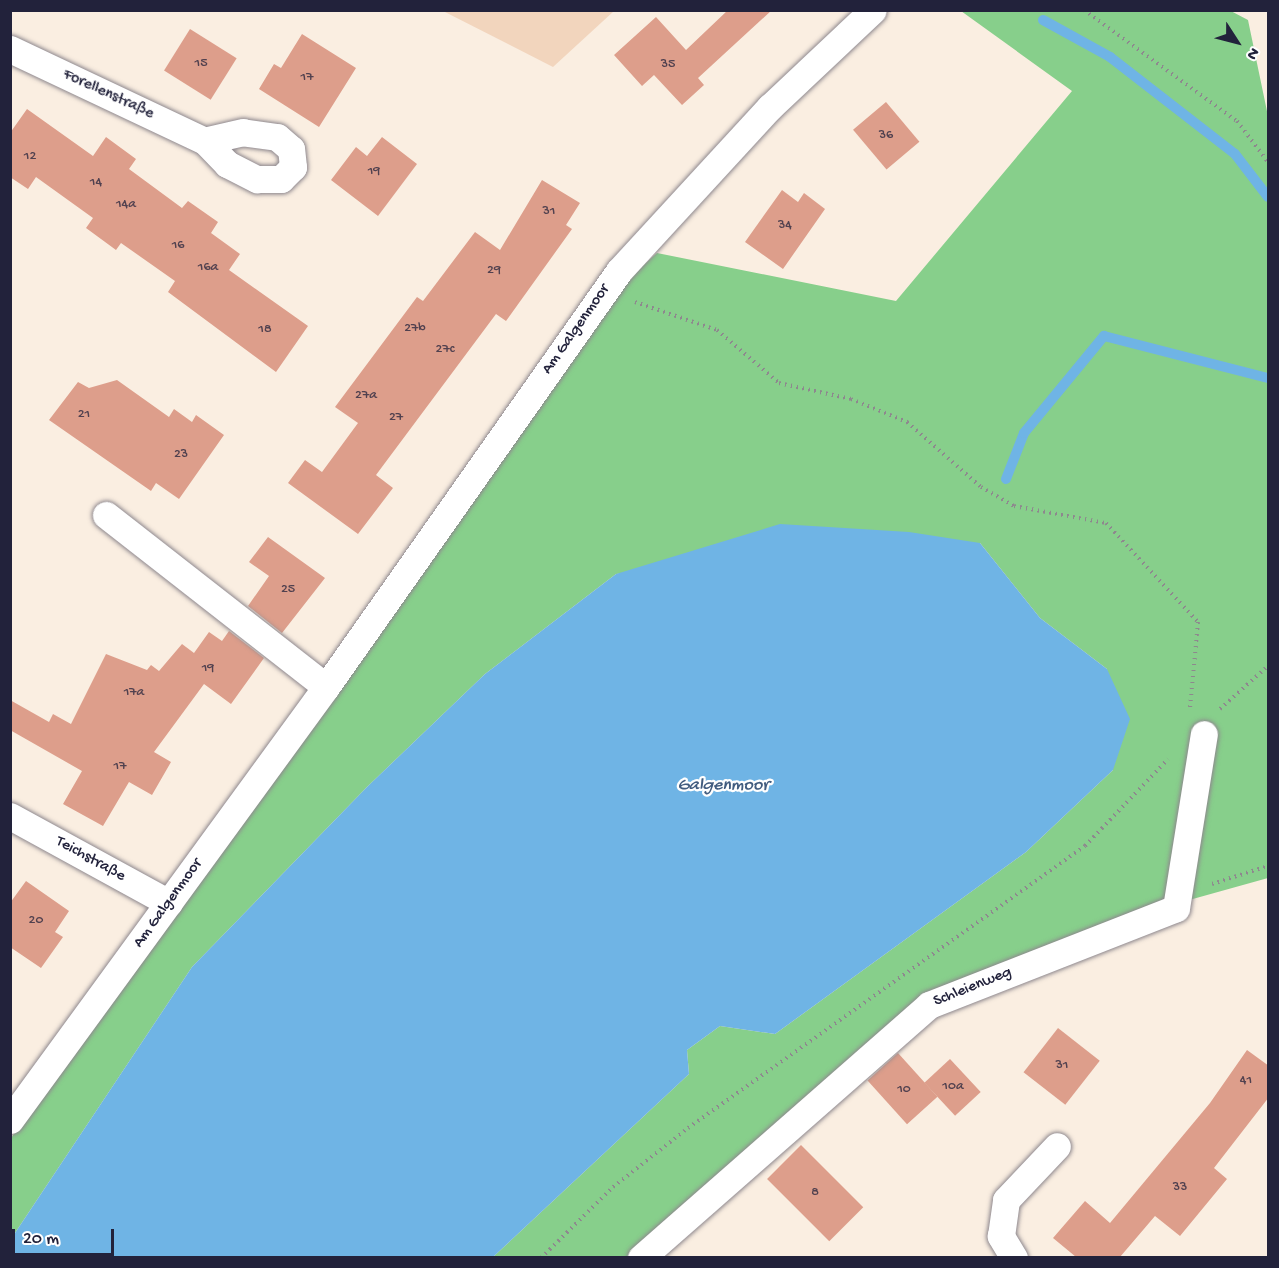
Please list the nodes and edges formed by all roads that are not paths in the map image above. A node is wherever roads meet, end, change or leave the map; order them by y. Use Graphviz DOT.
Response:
graph roads {
  1 [pos="873,10"];
  2 [pos="10,49"];
  3 [pos="205,141"];
  4 [pos="106,515"];
  5 [pos="326,687"];
  6 [pos="1196,736"];
  7 [pos="10,816"];
  8 [pos="170,903"];
  9 [pos="10,1120"];
  10 [pos="1057,1146"];
  11 [pos="641,1257"];
  12 [pos="1014,1257"];
  1 -- 5 [label="street, Am Galgenmoor"];
  2 -- 3 [label="street, Forellenstraße"];
  4 -- 5 [label="street"];
  5 -- 8 [label="street, Am Galgenmoor"];
  6 -- 11 [label="street, Schleienweg"];
  7 -- 8 [label="street, Teichstraße"];
  8 -- 9 [label="street, Am Galgenmoor"];
  10 -- 12 [label="street"];
}
